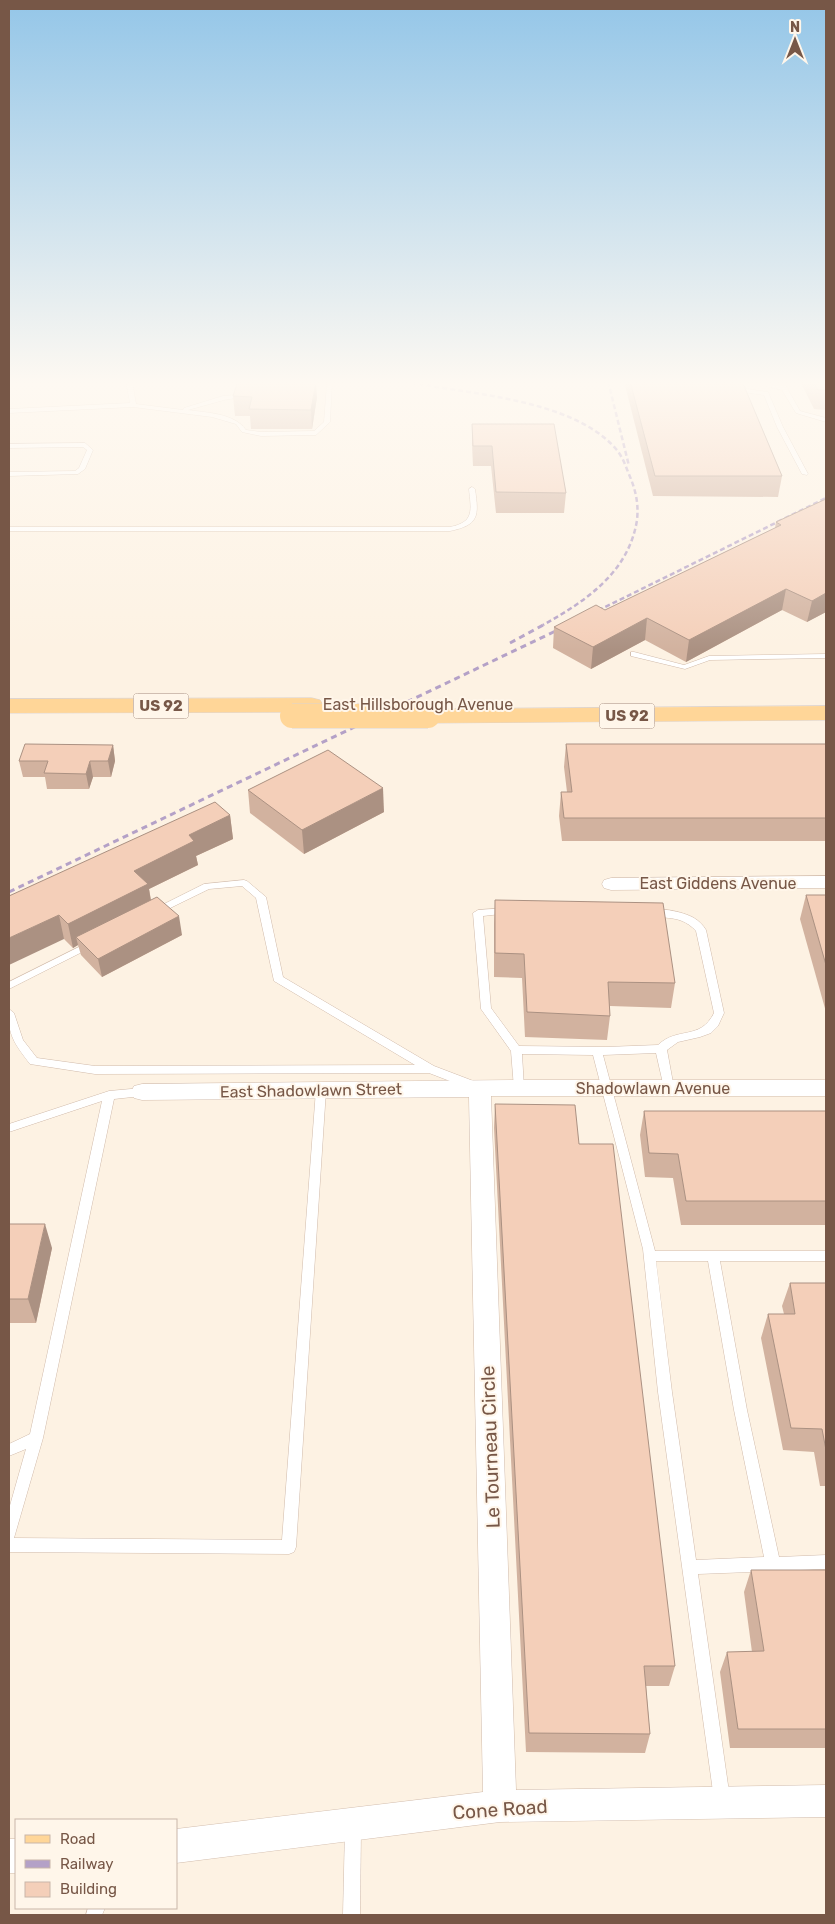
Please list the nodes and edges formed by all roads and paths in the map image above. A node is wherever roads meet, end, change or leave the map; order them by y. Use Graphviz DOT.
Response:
graph roads {
  1 [pos="79,471"];
  2 [pos="803,471"];
  3 [pos="9,474"];
  4 [pos="805,474"];
  5 [pos="472,489"];
  6 [pos="9,530"];
  7 [pos="634,654"];
  8 [pos="826,656"];
  9 [pos="826,698"];
  10 [pos="9,706"];
  11 [pos="435,710"];
  12 [pos="826,712"];
  13 [pos="9,718"];
  14 [pos="826,882"];
  15 [pos="611,884"];
  16 [pos="515,910"];
  17 [pos="642,912"];
  18 [pos="146,916"];
  19 [pos="103,938"];
  20 [pos="9,986"];
  21 [pos="9,1013"];
  22 [pos="661,1048"];
  23 [pos="516,1050"];
  24 [pos="596,1051"];
  25 [pos="430,1069"];
  26 [pos="519,1088"];
  27 [pos="606,1088"];
  28 [pos="669,1088"];
  29 [pos="826,1088"];
  30 [pos="480,1089"];
  31 [pos="321,1090"];
  32 [pos="142,1092"];
  33 [pos="109,1095"];
  34 [pos="9,1128"];
  35 [pos="650,1256"];
  36 [pos="713,1256"];
  37 [pos="826,1256"];
  38 [pos="36,1438"];
  39 [pos="9,1450"];
  40 [pos="9,1534"];
  41 [pos="9,1545"];
  42 [pos="826,1562"];
  43 [pos="773,1564"];
  44 [pos="690,1567"];
  45 [pos="826,1801"];
  46 [pos="722,1803"];
  47 [pos="500,1806"];
  48 [pos="353,1824"];
  49 [pos="178,1846"];
  50 [pos="351,1915"];
  1 -- 3 [label="lane"];
  2 -- 4 [label="lane"];
  5 -- 6 [label="lane"];
  7 -- 8 [label="lane"];
  9 -- 11 [label="main road, East Hillsborough Avenue / US 92"];
  10 -- 11 [label="main road, East Hillsborough Avenue / US 92"];
  11 -- 12 [label="main road, East Hillsborough Avenue / US 92"];
  11 -- 13 [label="main road, East Hillsborough Avenue / US 92, bridge"];
  14 -- 15 [label="street, East Giddens Avenue"];
  16 -- 23 [label="lane"];
  17 -- 22 [label="lane"];
  18 -- 25 [label="lane"];
  19 -- 20 [label="lane"];
  21 -- 25 [label="lane"];
  22 -- 24 [label="lane"];
  22 -- 28 [label="lane"];
  23 -- 24 [label="lane"];
  23 -- 26 [label="lane"];
  24 -- 27 [label="lane"];
  25 -- 30 [label="lane"];
  26 -- 27 [label="street, Shadowlawn Avenue"];
  26 -- 30 [label="street, Shadowlawn Avenue"];
  27 -- 28 [label="street, Shadowlawn Avenue"];
  27 -- 35 [label="lane"];
  28 -- 29 [label="street, Shadowlawn Avenue"];
  30 -- 31 [label="street, East Shadowlawn Street"];
  30 -- 47 [label="street, Le Tourneau Circle"];
  31 -- 32 [label="street, East Shadowlawn Street"];
  31 -- 41 [label="lane"];
  32 -- 33 [label="lane"];
  33 -- 34 [label="lane"];
  33 -- 38 [label="lane"];
  35 -- 36 [label="lane"];
  35 -- 44 [label="lane"];
  36 -- 37 [label="lane"];
  36 -- 43 [label="lane"];
  38 -- 39 [label="lane"];
  38 -- 40 [label="lane"];
  42 -- 43 [label="lane"];
  43 -- 44 [label="lane"];
  44 -- 46 [label="lane"];
  45 -- 46 [label="street, Cone Road"];
  46 -- 47 [label="street, Cone Road"];
  47 -- 48 [label="street, Cone Road"];
  48 -- 49 [label="street, Cone Road"];
  48 -- 50 [label="lane"];
}
